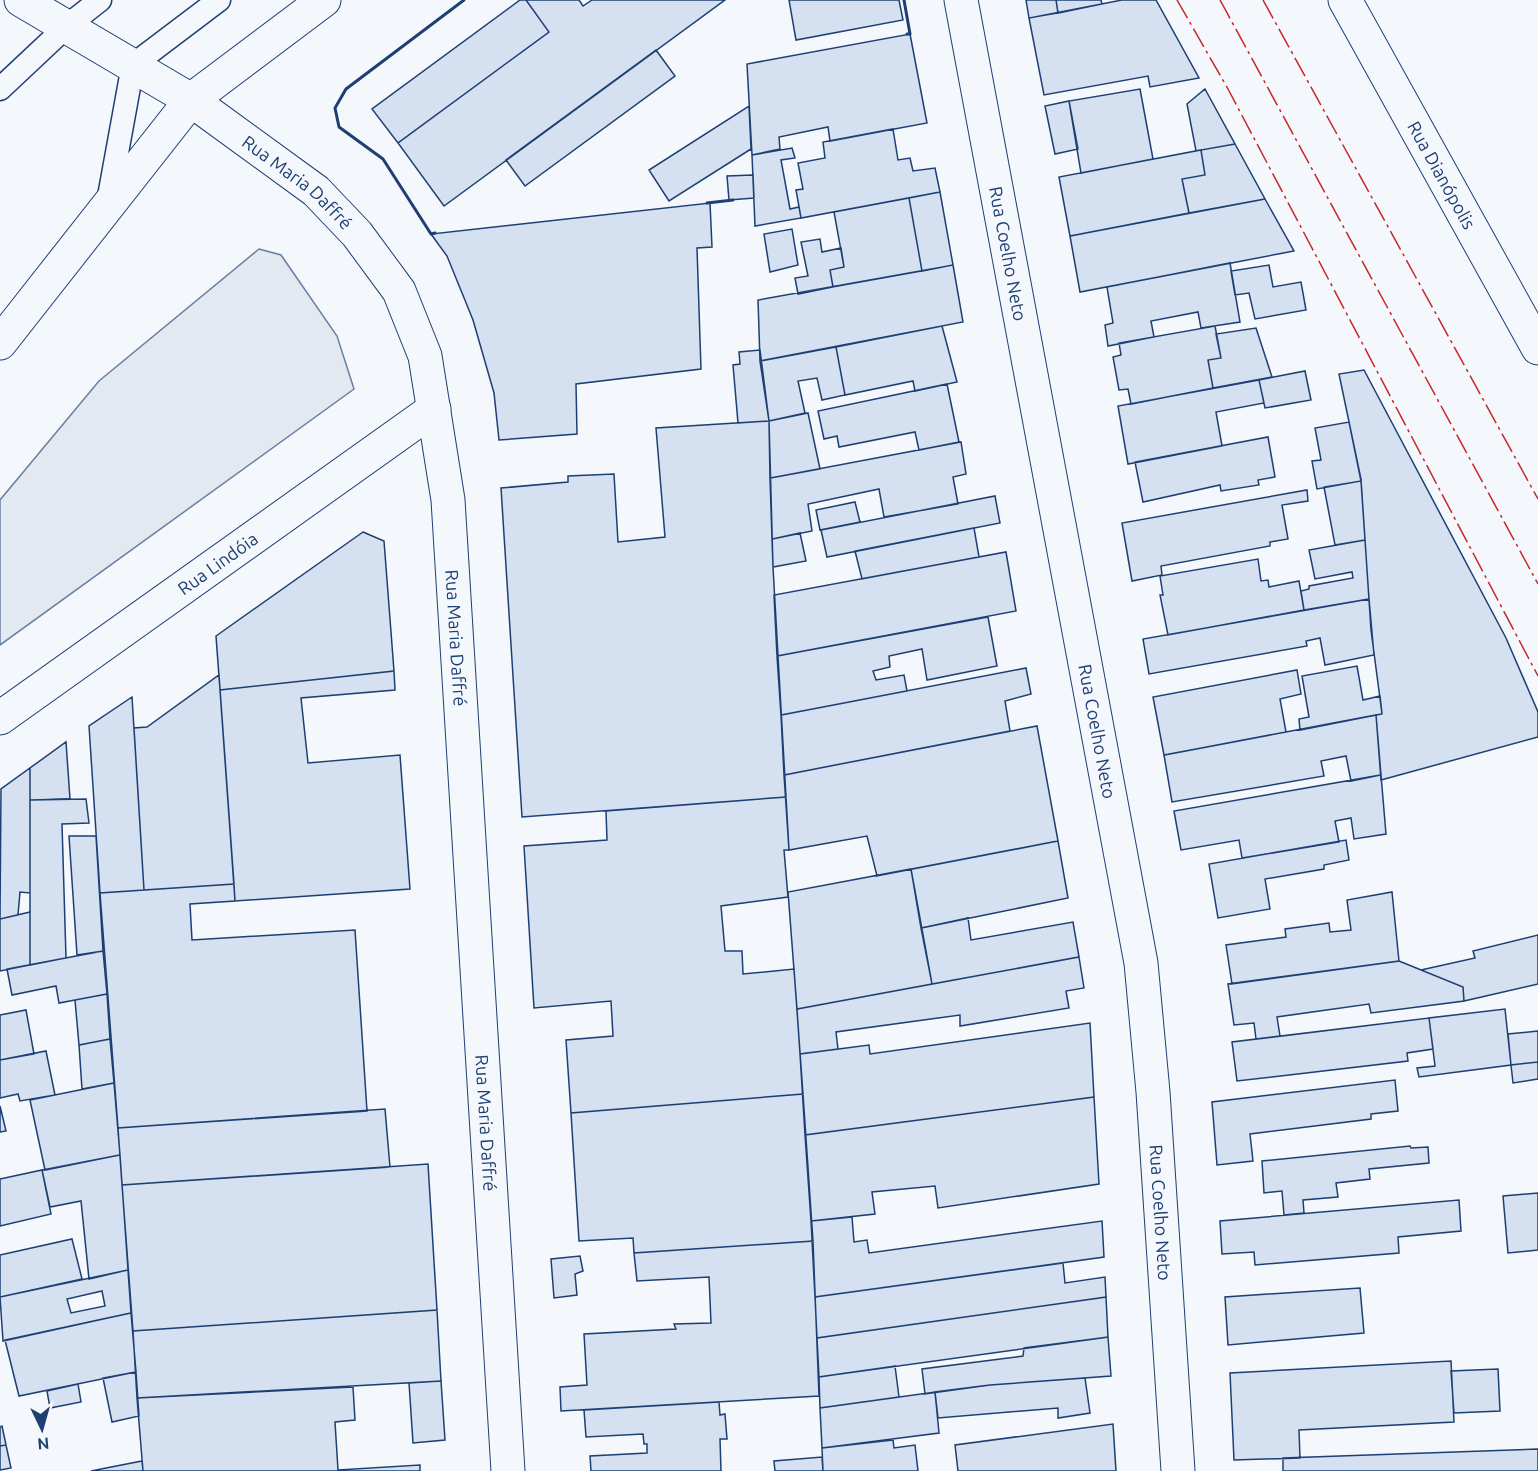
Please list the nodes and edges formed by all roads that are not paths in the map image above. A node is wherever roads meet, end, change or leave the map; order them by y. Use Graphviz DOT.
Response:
graph roads {
  1 [pos="21,0"];
  2 [pos="100,0"];
  3 [pos="219,0"];
  4 [pos="324,0"];
  5 [pos="961,0"];
  6 [pos="1345,0"];
  7 [pos="67,26"];
  8 [pos="133,65"];
  9 [pos="0,89"];
  10 [pos="191,100"];
  11 [pos="106,209"];
  12 [pos="0,343"];
  13 [pos="1538,348"];
  14 [pos="434,409"];
  15 [pos="0,718"];
  16 [pos="508,1471"];
  17 [pos="1178,1471"];
  1 -- 7 [label="main road, Rua Maria Daffré"];
  2 -- 7 [label="lane"];
  3 -- 8 [label="lane"];
  4 -- 10 [label="main road"];
  5 -- 17 [label="main road, Rua Coelho Neto"];
  6 -- 13 [label="main road, Rua Dianópolis"];
  7 -- 8 [label="main road, Rua Maria Daffré"];
  7 -- 9 [label="lane"];
  8 -- 10 [label="main road, Rua Maria Daffré"];
  8 -- 11 [label="lane"];
  10 -- 11 [label="main road"];
  10 -- 14 [label="main road, Rua Maria Daffré"];
  11 -- 12 [label="main road"];
  14 -- 15 [label="main road, Rua Lindóia"];
  14 -- 16 [label="main road, Rua Maria Daffré"];
}
